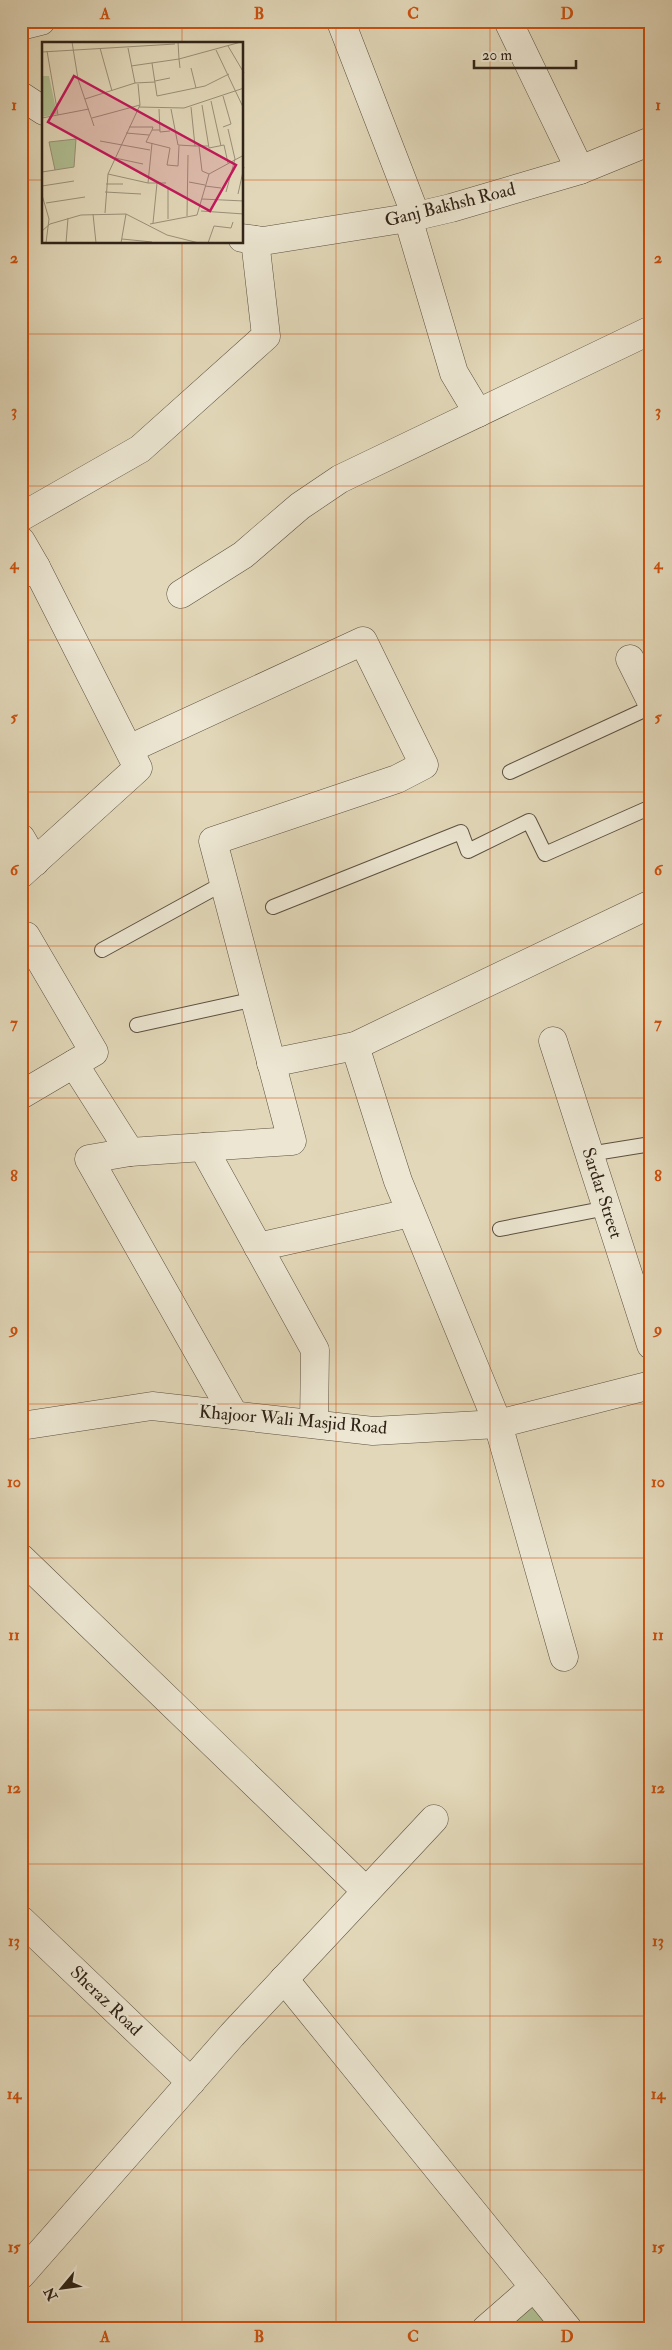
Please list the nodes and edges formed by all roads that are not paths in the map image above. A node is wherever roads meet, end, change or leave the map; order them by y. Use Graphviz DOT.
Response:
graph roads {
  1 [pos="41,21"];
  2 [pos="508,21"];
  3 [pos="341,22"];
  4 [pos="21,26"];
  5 [pos="21,96"];
  6 [pos="42,110"];
  7 [pos="651,141"];
  8 [pos="580,170"];
  9 [pos="412,217"];
  10 [pos="249,239"];
  11 [pos="651,330"];
  12 [pos="478,413"];
  13 [pos="21,517"];
  14 [pos="21,541"];
  15 [pos="29,571"];
  16 [pos="181,594"];
  17 [pos="630,659"];
  18 [pos="651,701"];
  19 [pos="651,707"];
  20 [pos="129,749"];
  21 [pos="510,772"];
  22 [pos="651,807"];
  23 [pos="21,838"];
  24 [pos="28,868"];
  25 [pos="224,883"];
  26 [pos="651,904"];
  27 [pos="274,907"];
  28 [pos="26,936"];
  29 [pos="102,950"];
  30 [pos="254,999"];
  31 [pos="138,1025"];
  32 [pos="553,1041"];
  33 [pos="356,1046"];
  34 [pos="74,1064"];
  35 [pos="271,1064"];
  36 [pos="21,1095"];
  37 [pos="651,1144"];
  38 [pos="203,1147"];
  39 [pos="130,1152"];
  40 [pos="589,1154"];
  41 [pos="607,1208"];
  42 [pos="410,1213"];
  43 [pos="500,1229"];
  44 [pos="258,1246"];
  45 [pos="651,1345"];
  46 [pos="651,1385"];
  47 [pos="234,1415"];
  48 [pos="314,1424"];
  49 [pos="498,1424"];
  50 [pos="21,1426"];
  51 [pos="21,1558"];
  52 [pos="564,1657"];
  53 [pos="434,1819"];
  54 [pos="366,1891"];
  55 [pos="21,1920"];
  56 [pos="284,1979"];
  57 [pos="191,2082"];
  58 [pos="21,2275"];
  59 [pos="534,2286"];
  60 [pos="486,2329"];
  61 [pos="568,2329"];
  1 -- 4 [label="street"];
  2 -- 8 [label="street"];
  3 -- 9 [label="street"];
  5 -- 6 [label="street"];
  7 -- 8 [label="street, Ganj Bakhsh Road"];
  8 -- 9 [label="street, Ganj Bakhsh Road"];
  9 -- 10 [label="street, Ganj Bakhsh Road"];
  9 -- 12 [label="street"];
  10 -- 13 [label="street"];
  11 -- 12 [label="street"];
  12 -- 16 [label="street"];
  14 -- 15 [label="street"];
  15 -- 20 [label="street"];
  17 -- 18 [label="street"];
  19 -- 21 [label="lane"];
  20 -- 24 [label="street"];
  20 -- 25 [label="street"];
  22 -- 27 [label="lane"];
  23 -- 24 [label="street"];
  25 -- 29 [label="lane"];
  25 -- 30 [label="street"];
  26 -- 33 [label="street"];
  28 -- 34 [label="street"];
  30 -- 31 [label="lane"];
  30 -- 35 [label="street"];
  32 -- 40 [label="street, Sardar Street"];
  33 -- 35 [label="street"];
  33 -- 42 [label="street"];
  34 -- 36 [label="street"];
  34 -- 39 [label="street"];
  35 -- 38 [label="street"];
  37 -- 40 [label="lane"];
  38 -- 39 [label="street"];
  38 -- 44 [label="street"];
  39 -- 47 [label="street"];
  40 -- 41 [label="street, Sardar Street"];
  41 -- 43 [label="lane"];
  41 -- 45 [label="street, Sardar Street"];
  42 -- 44 [label="street"];
  42 -- 49 [label="street"];
  44 -- 48 [label="street"];
  46 -- 49 [label="street, Khajoor Wali Masjid Road"];
  47 -- 48 [label="street, Khajoor Wali Masjid Road"];
  47 -- 50 [label="street, Khajoor Wali Masjid Road"];
  48 -- 49 [label="street, Khajoor Wali Masjid Road"];
  49 -- 52 [label="street"];
  51 -- 54 [label="street"];
  53 -- 54 [label="street"];
  54 -- 56 [label="street"];
  55 -- 57 [label="street, Sheraz Road"];
  56 -- 57 [label="street"];
  56 -- 59 [label="street"];
  57 -- 58 [label="street"];
  59 -- 60 [label="street"];
  59 -- 61 [label="street"];
}
